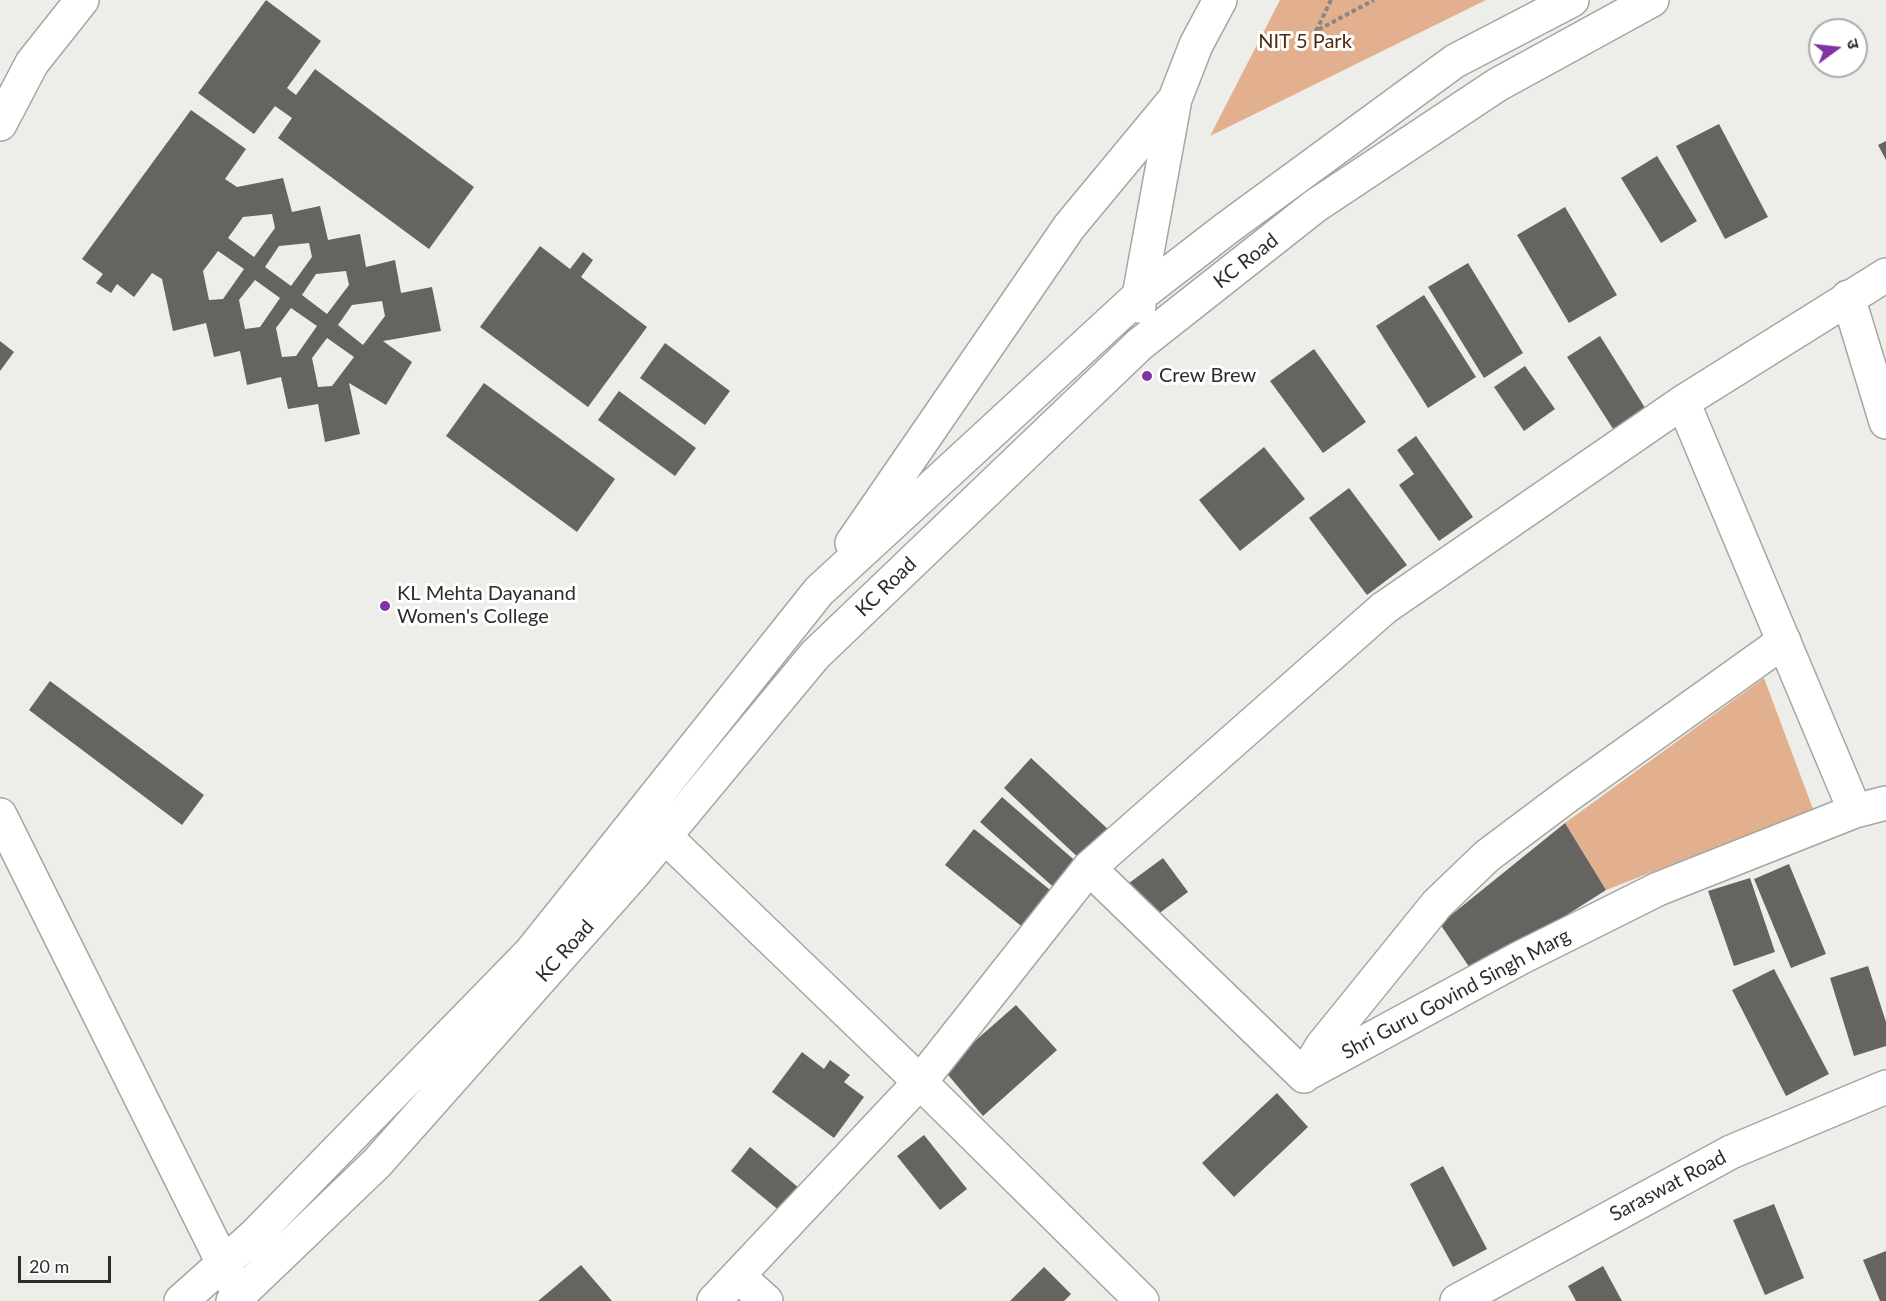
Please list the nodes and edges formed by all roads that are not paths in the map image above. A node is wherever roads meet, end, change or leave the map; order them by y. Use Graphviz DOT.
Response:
graph roads {
  1 [pos="82,0"];
  2 [pos="1220,0"];
  3 [pos="1572,0"];
  4 [pos="1652,0"];
  5 [pos="1175,99"];
  6 [pos="0,124"];
  7 [pos="1886,275"];
  8 [pos="1139,296"];
  9 [pos="1848,297"];
  10 [pos="1140,344"];
  11 [pos="1683,402"];
  12 [pos="1886,422"];
  13 [pos="819,591"];
  14 [pos="1784,641"];
  15 [pos="1886,803"];
  16 [pos="1855,811"];
  17 [pos="0,815"];
  18 [pos="653,825"];
  19 [pos="1089,868"];
  20 [pos="1304,1076"];
  21 [pos="920,1082"];
  22 [pos="1886,1087"];
  23 [pos="223,1264"];
  24 [pos="738,1276"];
  25 [pos="236,1298"];
  26 [pos="181,1301"];
  27 [pos="714,1301"];
  28 [pos="766,1301"];
  29 [pos="1142,1301"];
  30 [pos="1457,1301"];
  1 -- 6 [label="street"];
  2 -- 5 [label="street"];
  3 -- 8 [label="street"];
  4 -- 10 [label="street, KC Road"];
  5 -- 8 [label="street"];
  5 -- 13 [label="street"];
  7 -- 9 [label="street"];
  8 -- 10 [label="street"];
  8 -- 13 [label="street"];
  9 -- 11 [label="street"];
  9 -- 12 [label="street"];
  10 -- 18 [label="street, KC Road"];
  11 -- 14 [label="street"];
  11 -- 19 [label="street"];
  13 -- 18 [label="street"];
  14 -- 16 [label="street"];
  14 -- 20 [label="street"];
  15 -- 16 [label="street, Shri Guru Govind Singh Marg"];
  16 -- 20 [label="street, Shri Guru Govind Singh Marg"];
  17 -- 23 [label="street"];
  18 -- 21 [label="street"];
  18 -- 23 [label="street"];
  18 -- 25 [label="street, KC Road"];
  19 -- 20 [label="street"];
  19 -- 21 [label="street"];
  21 -- 24 [label="street"];
  21 -- 29 [label="street"];
  22 -- 30 [label="street, Saraswat Road"];
  23 -- 25 [label="street"];
  23 -- 26 [label="street"];
  24 -- 27 [label="street"];
  24 -- 28 [label="street"];
}
